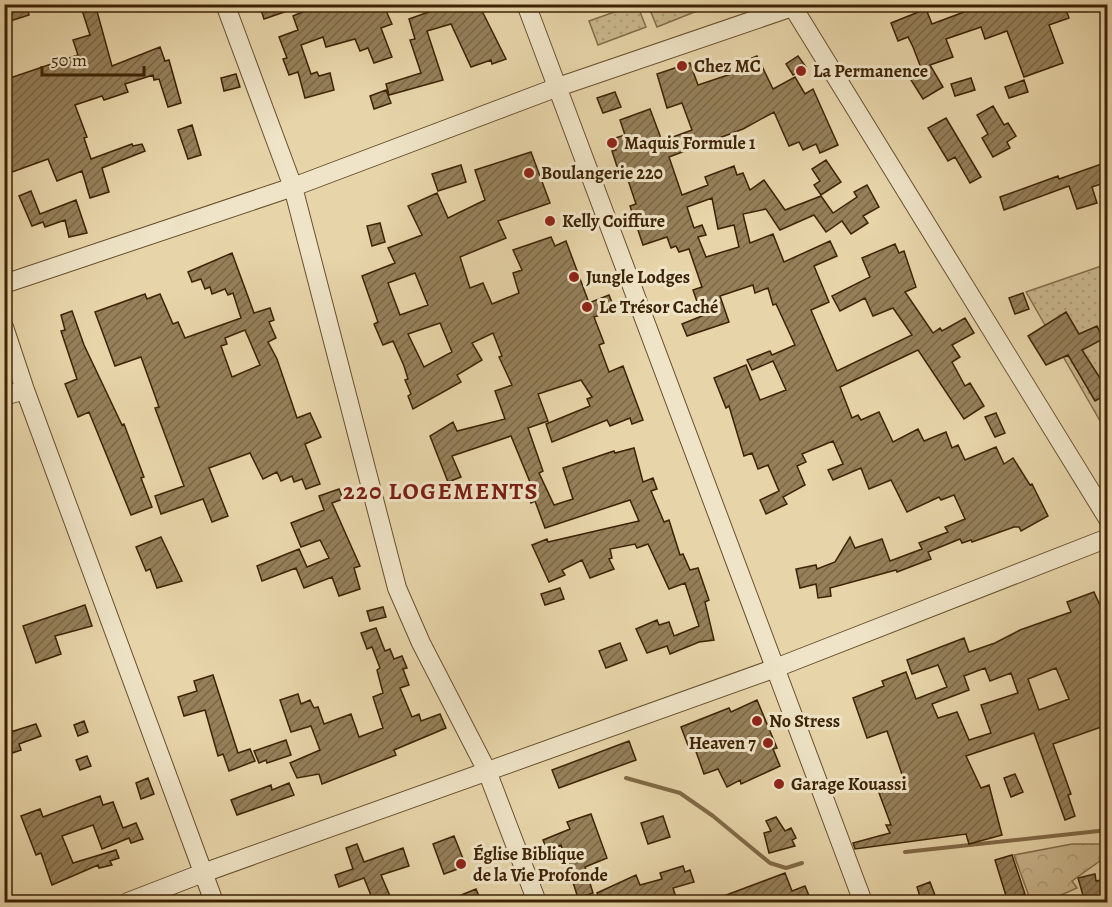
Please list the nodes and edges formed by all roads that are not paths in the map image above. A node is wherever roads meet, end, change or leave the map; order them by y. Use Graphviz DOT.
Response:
graph roads {
  1 [pos="225,4"];
  2 [pos="526,4"];
  3 [pos="795,6"];
  4 [pos="558,87"];
  5 [pos="293,187"];
  6 [pos="4,284"];
  7 [pos="4,327"];
  8 [pos="25,390"];
  9 [pos="4,396"];
  10 [pos="1107,519"];
  11 [pos="1107,538"];
  12 [pos="773,669"];
  13 [pos="488,771"];
  14 [pos="203,873"];
  15 [pos="128,903"];
  16 [pos="214,903"];
  17 [pos="537,903"];
  18 [pos="863,903"];
  1 -- 5 [label="street"];
  2 -- 4 [label="street"];
  3 -- 4 [label="street"];
  3 -- 10 [label="street"];
  4 -- 5 [label="street"];
  4 -- 12 [label="street"];
  5 -- 6 [label="street"];
  5 -- 13 [label="street"];
  7 -- 8 [label="street"];
  8 -- 9 [label="street"];
  8 -- 14 [label="street"];
  11 -- 12 [label="street"];
  12 -- 13 [label="street"];
  12 -- 18 [label="street"];
  13 -- 14 [label="street"];
  13 -- 17 [label="street"];
  14 -- 15 [label="street"];
  14 -- 16 [label="street"];
}
